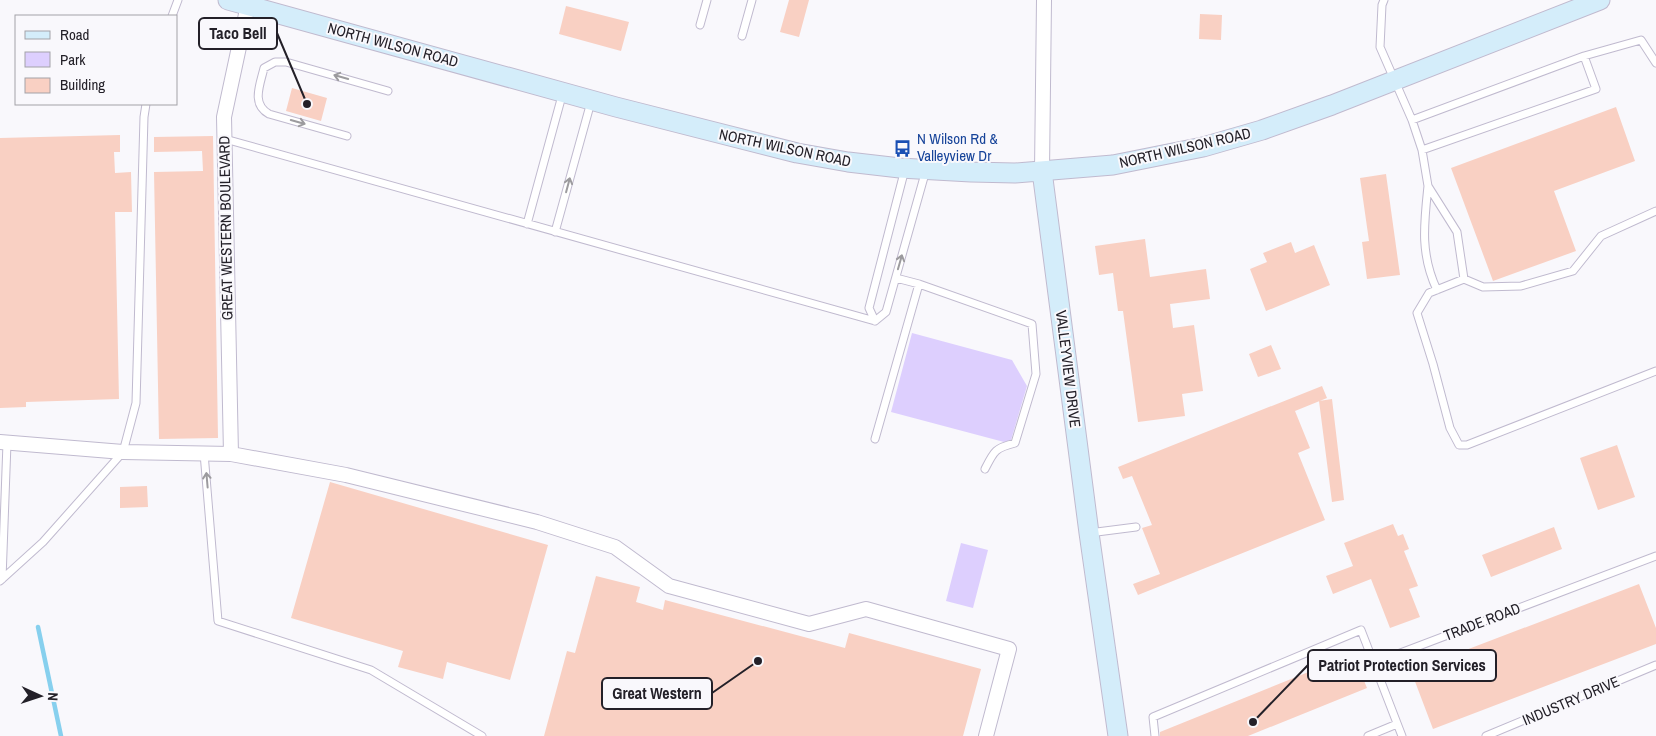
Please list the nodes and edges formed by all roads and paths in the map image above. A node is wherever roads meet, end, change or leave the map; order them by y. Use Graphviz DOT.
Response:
graph roads {
  1 [pos="178,0"];
  2 [pos="228,0"];
  3 [pos="707,0"];
  4 [pos="752,0"];
  5 [pos="1044,0"];
  6 [pos="1384,0"];
  7 [pos="1600,0"];
  8 [pos="248,6"];
  9 [pos="172,15"];
  10 [pos="700,26"];
  11 [pos="742,36"];
  12 [pos="1584,56"];
  13 [pos="1656,63"];
  14 [pos="1394,81"];
  15 [pos="388,91"];
  16 [pos="563,92"];
  17 [pos="591,100"];
  18 [pos="146,105"];
  19 [pos="1412,120"];
  20 [pos="347,136"];
  21 [pos="224,139"];
  22 [pos="1422,150"];
  23 [pos="906,168"];
  24 [pos="926,170"];
  25 [pos="1042,171"];
  26 [pos="1428,186"];
  27 [pos="1656,211"];
  28 [pos="527,224"];
  29 [pos="555,232"];
  30 [pos="896,278"];
  31 [pos="1464,279"];
  32 [pos="919,284"];
  33 [pos="1436,290"];
  34 [pos="875,321"];
  35 [pos="1656,371"];
  36 [pos="875,438"];
  37 [pos="3,442"];
  38 [pos="123,452"];
  39 [pos="204,453"];
  40 [pos="231,454"];
  41 [pos="985,469"];
  42 [pos="1136,527"];
  43 [pos="1089,533"];
  44 [pos="1656,556"];
  45 [pos="1,580"];
  46 [pos="1374,663"];
  47 [pos="1656,665"];
  48 [pos="1397,724"];
  49 [pos="482,736"];
  50 [pos="986,736"];
  51 [pos="1118,736"];
  52 [pos="1155,736"];
  53 [pos="1368,736"];
  54 [pos="1402,736"];
  55 [pos="1486,736"];
  1 -- 9 [label="lane"];
  2 -- 8 [label="main road, NORTH WILSON ROAD"];
  3 -- 10 [label="lane"];
  4 -- 11 [label="lane"];
  5 -- 25 [label="street, VALLEYVIEW DRIVE"];
  6 -- 14 [label="lane"];
  7 -- 14 [label="main road, NORTH WILSON ROAD"];
  8 -- 16 [label="main road, NORTH WILSON ROAD"];
  8 -- 21 [label="street, GREAT WESTERN BOULEVARD"];
  12 -- 13 [label="lane"];
  12 -- 19 [label="lane"];
  12 -- 22 [label="lane"];
  14 -- 19 [label="lane"];
  14 -- 25 [label="main road, NORTH WILSON ROAD"];
  15 -- 20 [label="lane, one-way"];
  16 -- 17 [label="main road, NORTH WILSON ROAD"];
  16 -- 28 [label="lane"];
  17 -- 23 [label="main road, NORTH WILSON ROAD"];
  29 -- 17 [label="lane, one-way"];
  18 -- 38 [label="lane"];
  19 -- 22 [label="lane"];
  21 -- 28 [label="lane"];
  21 -- 40 [label="street, GREAT WESTERN BOULEVARD"];
  22 -- 26 [label="lane"];
  23 -- 24 [label="main road, NORTH WILSON ROAD"];
  23 -- 34 [label="lane"];
  24 -- 25 [label="main road, NORTH WILSON ROAD"];
  30 -- 24 [label="lane, one-way"];
  25 -- 43 [label="main road, VALLEYVIEW DRIVE"];
  26 -- 31 [label="lane"];
  26 -- 33 [label="lane"];
  27 -- 31 [label="lane"];
  28 -- 29 [label="lane"];
  29 -- 34 [label="lane"];
  30 -- 32 [label="lane"];
  30 -- 34 [label="lane"];
  31 -- 33 [label="lane"];
  32 -- 36 [label="lane"];
  32 -- 41 [label="lane"];
  33 -- 35 [label="lane"];
  37 -- 38 [label="street"];
  37 -- 45 [label="lane"];
  38 -- 39 [label="street"];
  38 -- 45 [label="lane"];
  39 -- 40 [label="street"];
  49 -- 39 [label="lane, one-way"];
  40 -- 50 [label="street"];
  42 -- 43 [label="lane"];
  43 -- 51 [label="main road, VALLEYVIEW DRIVE"];
  44 -- 46 [label="lane, TRADE ROAD"];
  46 -- 48 [label="lane"];
  46 -- 52 [label="lane"];
  47 -- 55 [label="lane, INDUSTRY DRIVE"];
  48 -- 53 [label="lane"];
  48 -- 54 [label="lane"];
}
